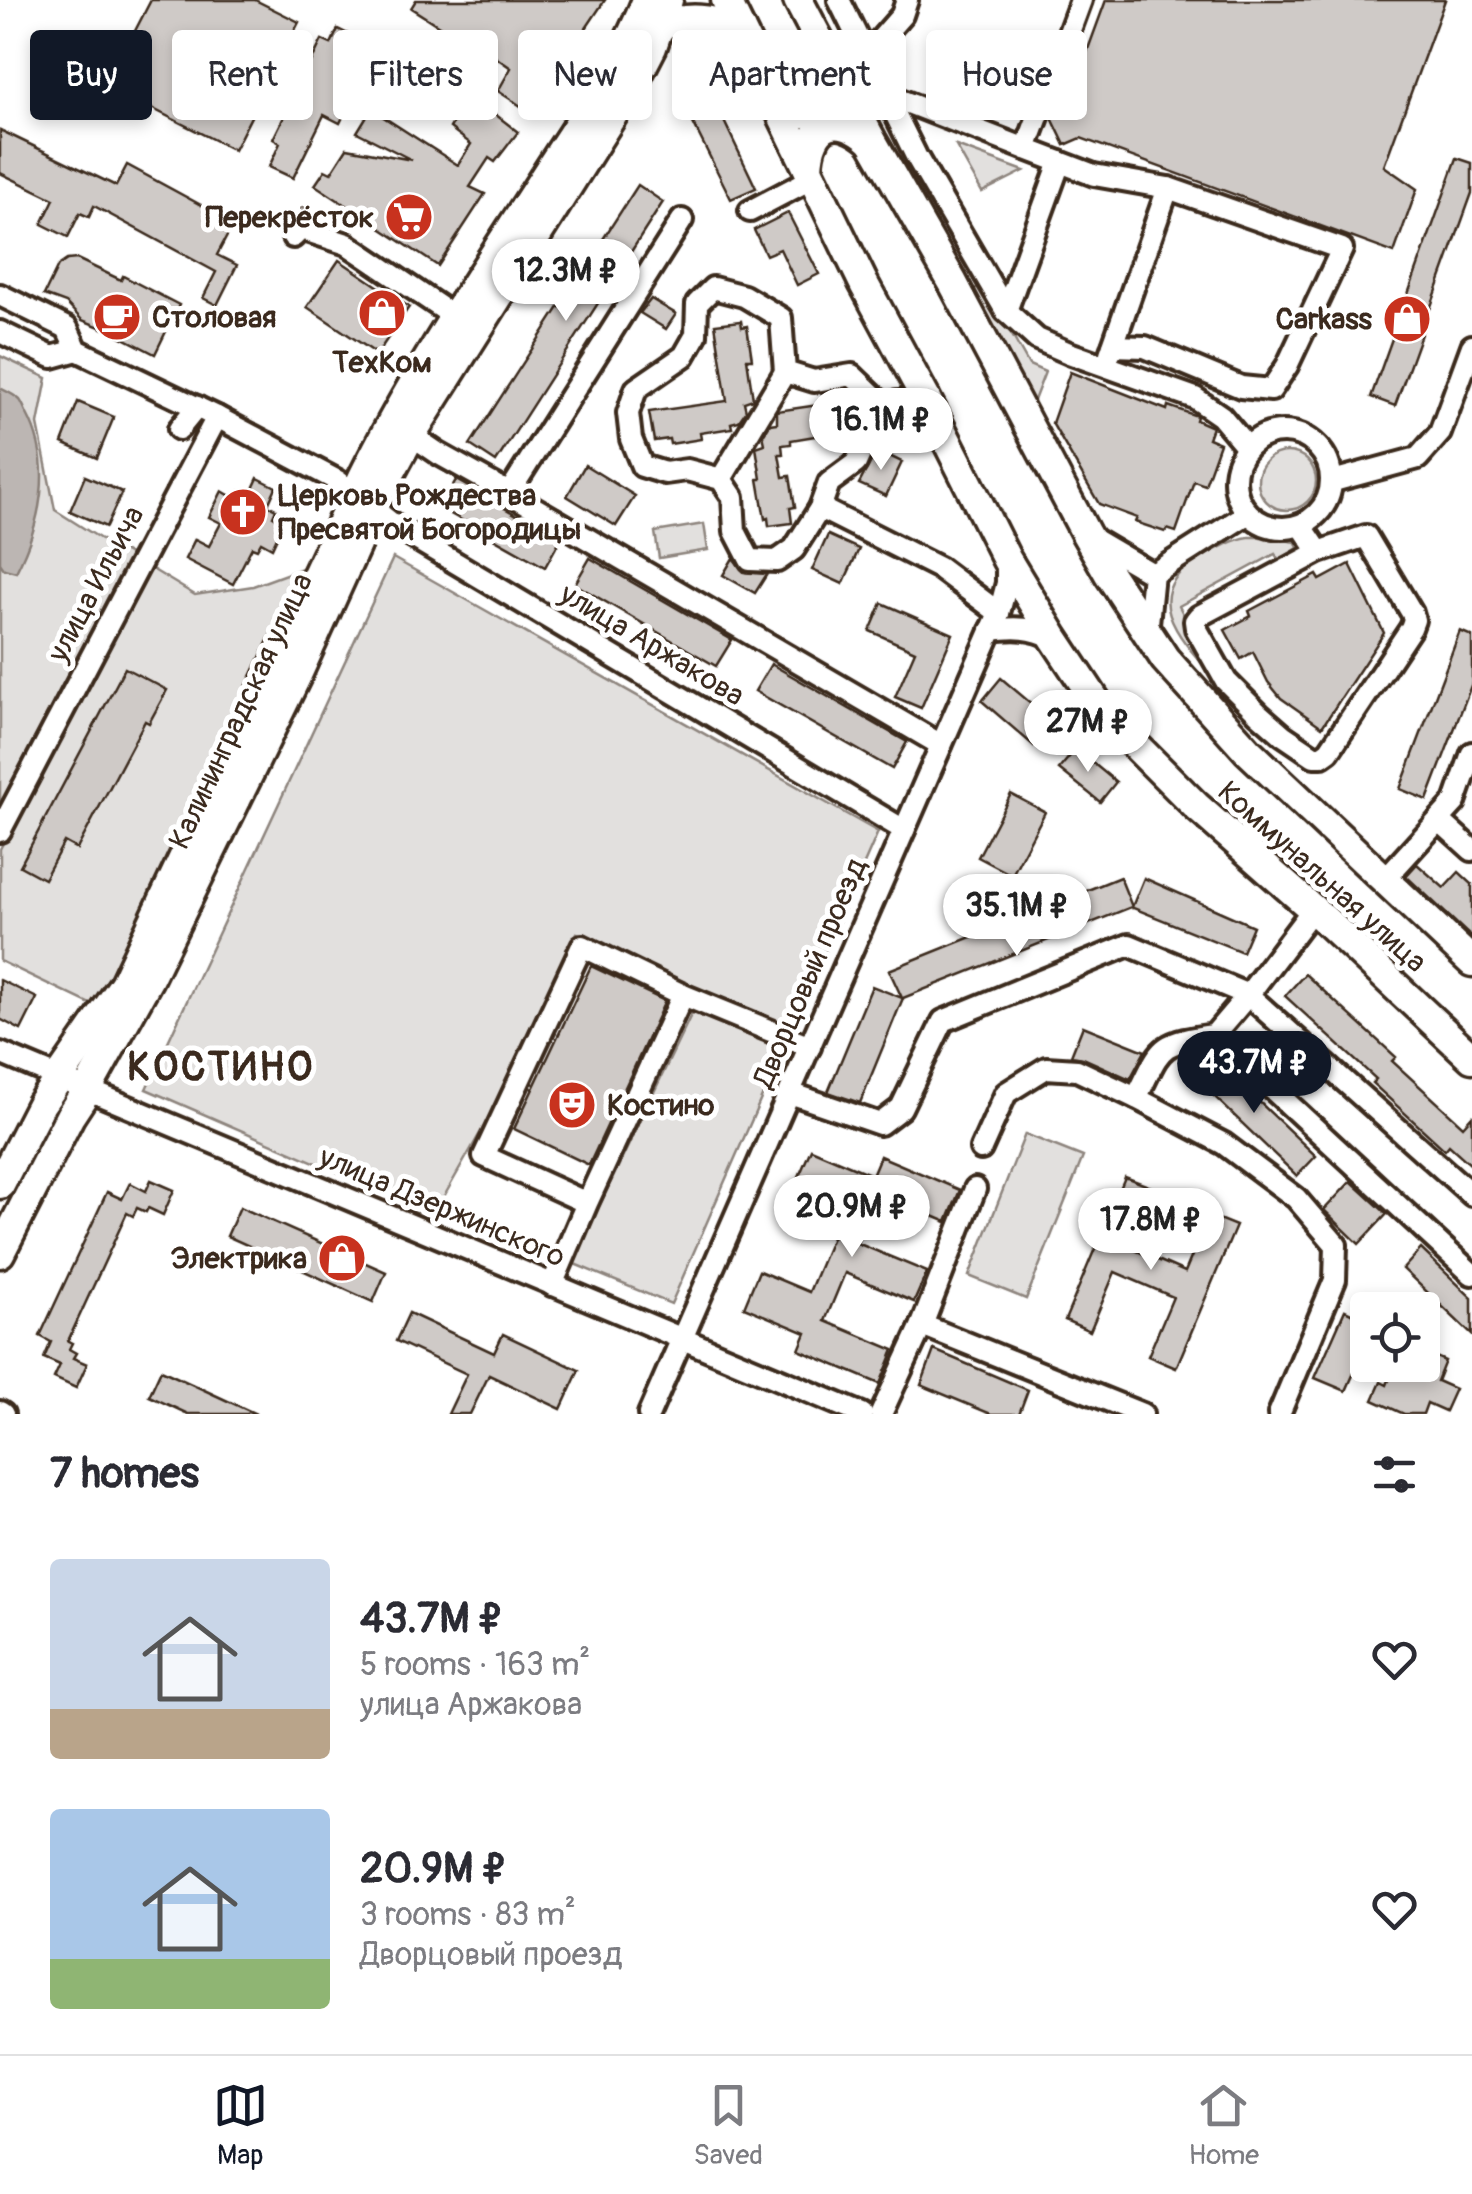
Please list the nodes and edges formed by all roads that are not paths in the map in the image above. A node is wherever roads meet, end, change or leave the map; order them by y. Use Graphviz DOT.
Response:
graph roads {
  1 [pos="726,0"];
  2 [pos="798,0"];
  3 [pos="838,0"];
  4 [pos="907,0"];
  5 [pos="1081,0"];
  6 [pos="659,8"];
  7 [pos="740,28"];
  8 [pos="814,30"];
  9 [pos="853,30"];
  10 [pos="889,30"];
  11 [pos="906,102"];
  12 [pos="783,120"];
  13 [pos="861,120"];
  14 [pos="898,120"];
  15 [pos="872,141"];
  16 [pos="1026,149"];
  17 [pos="1060,162"];
  18 [pos="810,173"];
  19 [pos="1168,188"];
  20 [pos="750,210"];
  21 [pos="682,220"];
  22 [pos="293,238"];
  23 [pos="0,295"];
  24 [pos="1006,311"];
  25 [pos="456,315"];
  26 [pos="0,332"];
  27 [pos="1472,346"];
  28 [pos="77,350"];
  29 [pos="1109,356"];
  30 [pos="786,372"];
  31 [pos="926,399"];
  32 [pos="882,404"];
  33 [pos="197,407"];
  34 [pos="217,417"];
  35 [pos="179,429"];
  36 [pos="411,435"];
  37 [pos="1247,447"];
  38 [pos="721,478"];
  39 [pos="1333,480"];
  40 [pos="509,492"];
  41 [pos="363,502"];
  42 [pos="820,508"];
  43 [pos="1247,514"];
  44 [pos="1302,525"];
  45 [pos="1086,534"];
  46 [pos="1319,552"];
  47 [pos="1007,560"];
  48 [pos="1153,574"];
  49 [pos="995,622"];
  50 [pos="1147,633"];
  51 [pos="1054,638"];
  52 [pos="941,745"];
  53 [pos="1472,753"];
  54 [pos="1439,820"];
  55 [pos="904,830"];
  56 [pos="0,831"];
  57 [pos="1472,850"];
  58 [pos="1384,880"];
  59 [pos="1313,909"];
  60 [pos="1472,962"];
  61 [pos="683,995"];
  62 [pos="1248,995"];
  63 [pos="1214,1035"];
  64 [pos="810,1047"];
  65 [pos="0,1053"];
  66 [pos="1472,1058"];
  67 [pos="58,1078"];
  68 [pos="88,1090"];
  69 [pos="790,1093"];
  70 [pos="1136,1098"];
  71 [pos="981,1149"];
  72 [pos="0,1184"];
  73 [pos="976,1189"];
  74 [pos="1472,1195"];
  75 [pos="587,1204"];
  76 [pos="0,1253"];
  77 [pos="1470,1268"];
  78 [pos="552,1286"];
  79 [pos="922,1326"];
  80 [pos="683,1339"];
  81 [pos="650,1414"];
  82 [pos="862,1414"];
  83 [pos="881,1414"];
  84 [pos="1142,1414"];
  85 [pos="1279,1414"];
  1 -- 7 [label="main road, Коммунальная улица"];
  2 -- 8 [label="main road, Коммунальная улица"];
  3 -- 9 [label="street"];
  4 -- 10 [label="street"];
  5 -- 16 [label="street"];
  6 -- 7 [label="main road"];
  6 -- 25 [label="main road, Калининградская улица"];
  6 -- 36 [label="main road, Калининградская улица"];
  11 -- 16 [label="street"];
  12 -- 18 [label="main road, Коммунальная улица"];
  13 -- 15 [label="main road, Коммунальная улица"];
  14 -- 24 [label="street"];
  15 -- 18 [label="main road"];
  15 -- 45 [label="main road, Коммунальная улица"];
  16 -- 17 [label="street"];
  17 -- 19 [label="street"];
  17 -- 24 [label="street"];
  18 -- 20 [label="street"];
  18 -- 31 [label="main road, Коммунальная улица"];
  19 -- 29 [label="street"];
  19 -- 29 [label="street"];
  21 -- 40 [label="street"];
  22 -- 25 [label="street"];
  23 -- 28 [label="street"];
  24 -- 29 [label="street"];
  25 -- 41 [label="main road, Калининградская улица"];
  26 -- 28 [label="street"];
  27 -- 39 [label="street"];
  28 -- 33 [label="street, улица Аржакова"];
  29 -- 37 [label="street"];
  30 -- 32 [label="street"];
  30 -- 38 [label="street"];
  30 -- 38 [label="street"];
  31 -- 32 [label="street"];
  31 -- 47 [label="main road, Коммунальная улица"];
  32 -- 42 [label="street"];
  33 -- 34 [label="street, улица Аржакова"];
  33 -- 35 [label="street"];
  34 -- 41 [label="street, улица Аржакова"];
  34 -- 56 [label="street, улица Ильича"];
  36 -- 40 [label="street"];
  36 -- 41 [label="main road, Калининградская улица"];
  37 -- 39 [label="street"];
  37 -- 43 [label="street"];
  38 -- 42 [label="street"];
  39 -- 44 [label="street"];
  40 -- 52 [label="street"];
  41 -- 55 [label="street, улица Аржакова"];
  41 -- 67 [label="main road, Калининградская улица"];
  41 -- 68 [label="main road, Калининградская улица"];
  42 -- 49 [label="street"];
  43 -- 44 [label="street"];
  43 -- 48 [label="street"];
  44 -- 46 [label="street"];
  45 -- 48 [label="street"];
  45 -- 50 [label="main road, Коммунальная улица"];
  46 -- 46 [label="street"];
  47 -- 49 [label="street, Дворцовый проезд"];
  47 -- 51 [label="main road, Коммунальная улица"];
  48 -- 50 [label="street"];
  49 -- 51 [label="street"];
  49 -- 52 [label="street, Дворцовый проезд"];
  50 -- 58 [label="main road, Коммунальная улица"];
  51 -- 59 [label="main road, Коммунальная улица"];
  52 -- 55 [label="street, Дворцовый проезд"];
  53 -- 54 [label="street"];
  54 -- 57 [label="street"];
  54 -- 58 [label="street"];
  55 -- 64 [label="street, Дворцовый проезд"];
  58 -- 60 [label="main road, Коммунальная улица"];
  59 -- 62 [label="street"];
  59 -- 66 [label="main road, Коммунальная улица"];
  61 -- 64 [label="street"];
  61 -- 75 [label="street"];
  61 -- 75 [label="street"];
  62 -- 63 [label="street"];
  62 -- 69 [label="street"];
  62 -- 74 [label="street"];
  63 -- 70 [label="street"];
  63 -- 77 [label="street"];
  64 -- 69 [label="street, Дворцовый проезд"];
  65 -- 67 [label="street, улица Дзержинского"];
  67 -- 68 [label="street, улица Дзержинского"];
  67 -- 72 [label="main road, Калининградская улица"];
  68 -- 76 [label="main road, Калининградская улица"];
  68 -- 78 [label="street, улица Дзержинского"];
  69 -- 80 [label="street, Дворцовый проезд"];
  70 -- 71 [label="street"];
  70 -- 85 [label="street"];
  73 -- 79 [label="street"];
  75 -- 78 [label="street"];
  78 -- 80 [label="street, улица Дзержинского"];
  79 -- 83 [label="street"];
  79 -- 84 [label="street"];
  80 -- 81 [label="street, Дворцовый проезд"];
  80 -- 82 [label="street, улица Дзержинского"];
}
